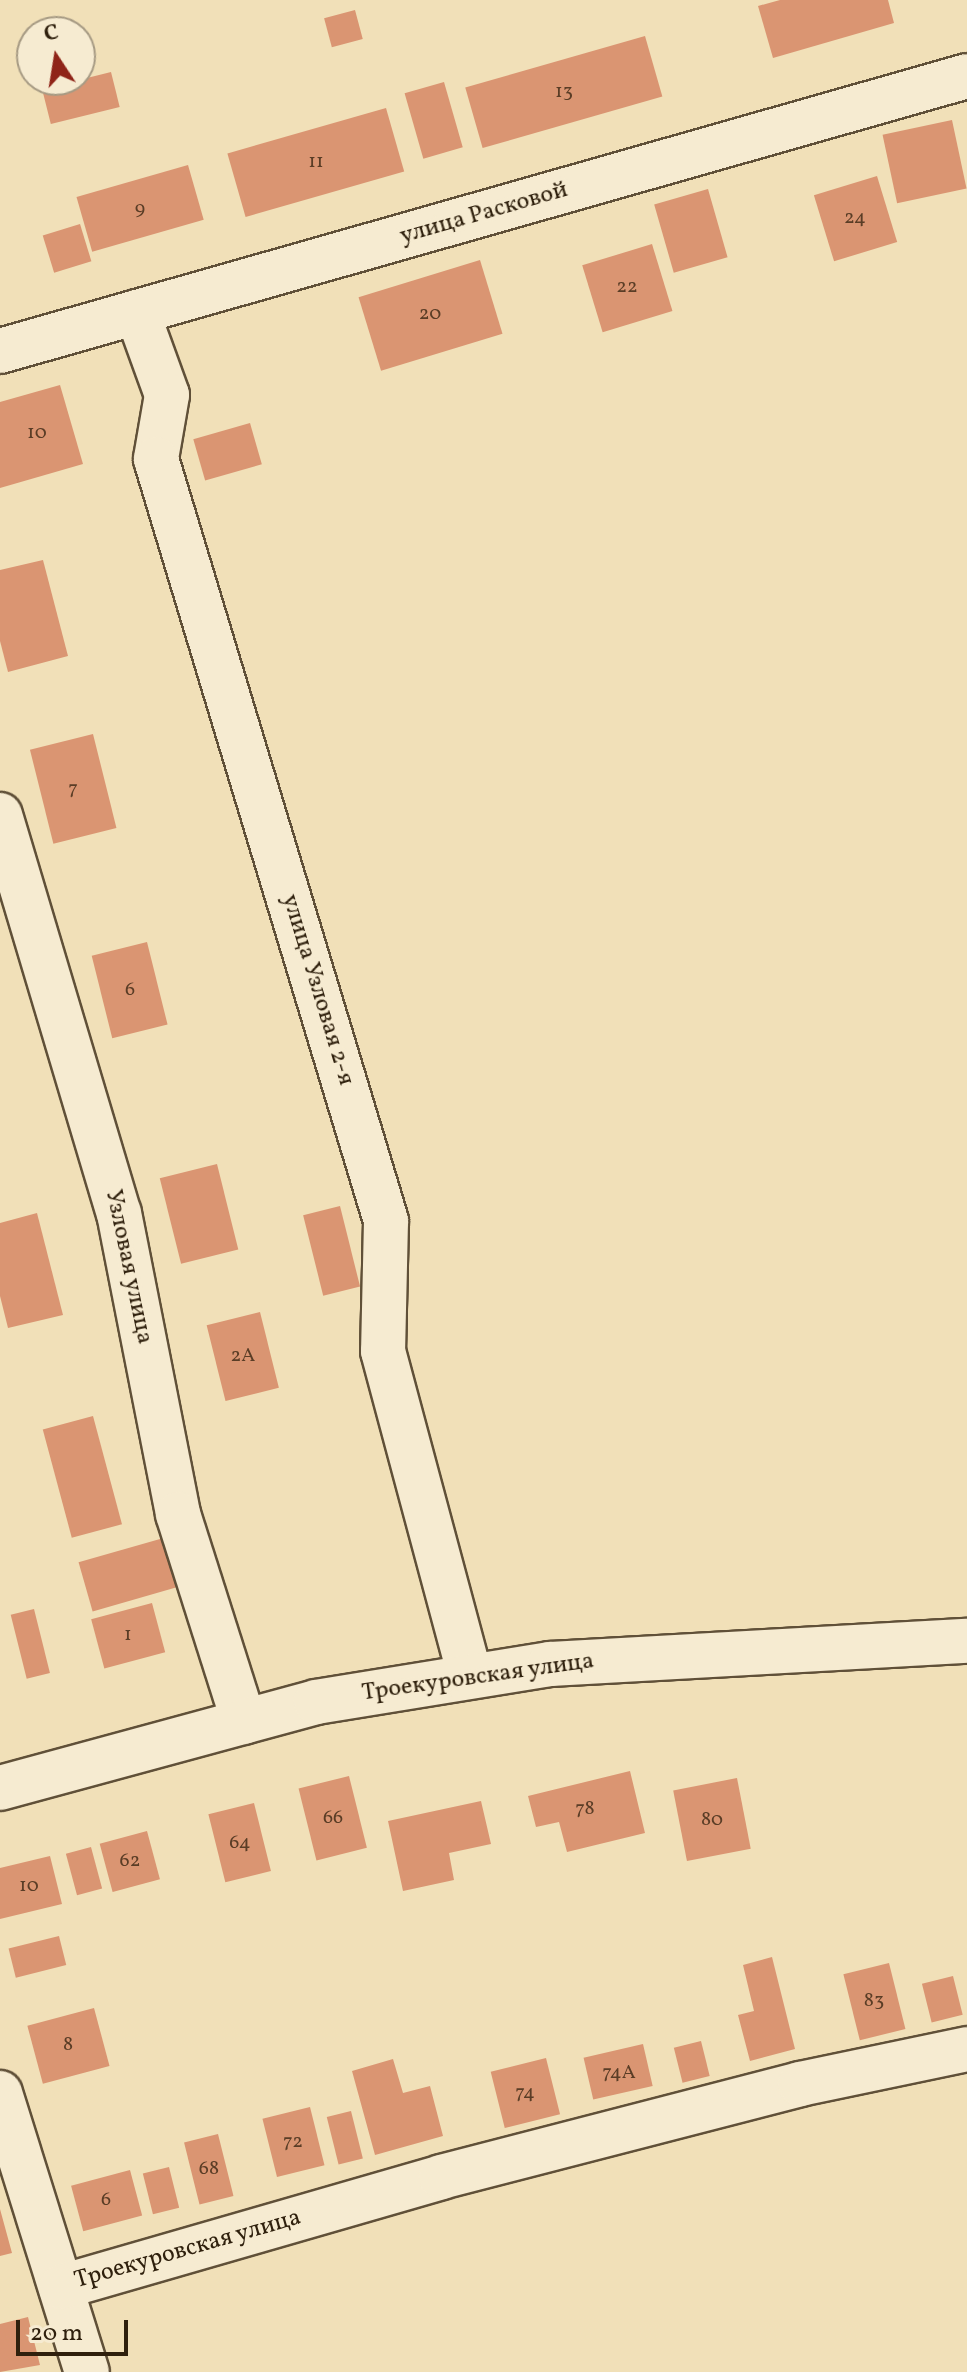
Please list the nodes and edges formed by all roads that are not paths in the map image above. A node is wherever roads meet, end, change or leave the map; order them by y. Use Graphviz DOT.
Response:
graph roads {
  1 [pos="967,76"];
  2 [pos="137,312"];
  3 [pos="0,351"];
  4 [pos="0,815"];
  5 [pos="967,1641"];
  6 [pos="470,1676"];
  7 [pos="244,1722"];
  8 [pos="0,1788"];
  9 [pos="967,2049"];
  10 [pos="0,2093"];
  11 [pos="61,2287"];
  12 [pos="87,2372"];
  1 -- 2 [label="street, улица Расковой"];
  2 -- 3 [label="street, улица Расковой"];
  2 -- 6 [label="street, улица Узловая 2-я"];
  4 -- 7 [label="street, Узловая улица"];
  5 -- 6 [label="street, Троекуровская улица"];
  6 -- 7 [label="street, Троекуровская улица"];
  7 -- 8 [label="street, Троекуровская улица"];
  9 -- 11 [label="street, Троекуровская улица"];
  10 -- 11 [label="street"];
  11 -- 12 [label="street"];
}
